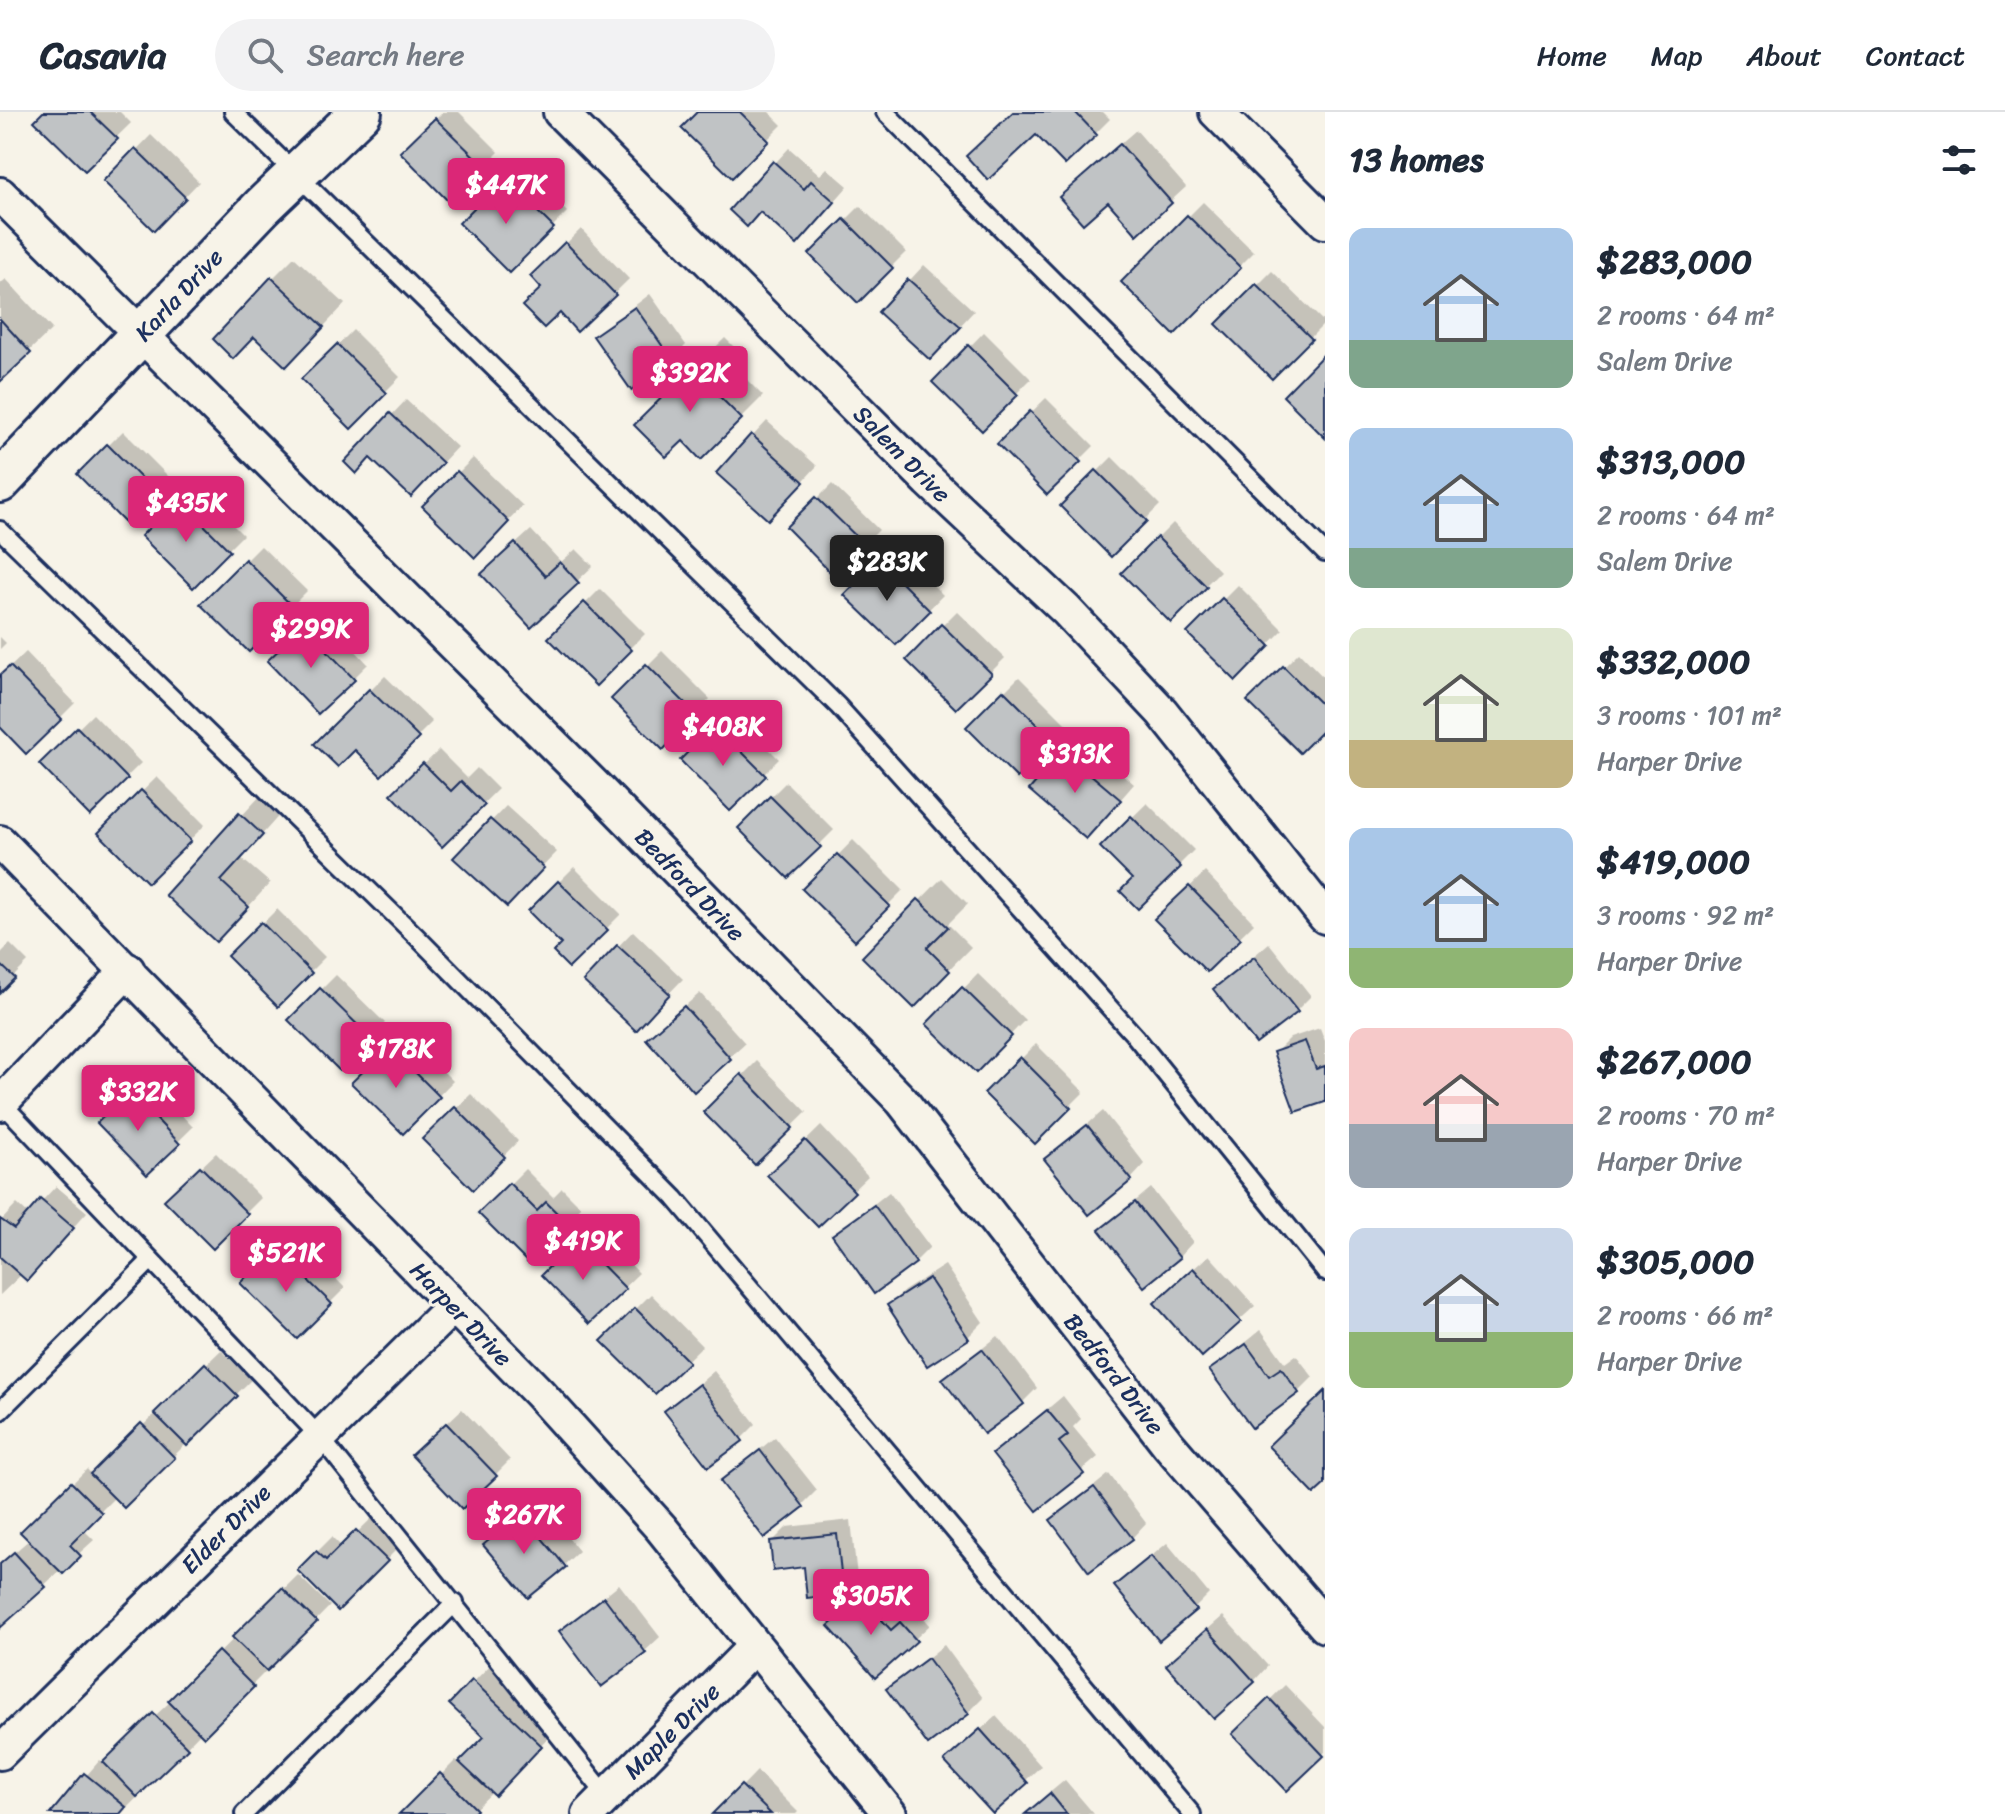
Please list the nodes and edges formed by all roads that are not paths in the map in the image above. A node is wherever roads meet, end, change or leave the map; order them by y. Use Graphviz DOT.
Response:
graph roads {
  1 [pos="233,112"];
  2 [pos="361,112"];
  3 [pos="560,112"];
  4 [pos="885,112"];
  5 [pos="1216,112"];
  6 [pos="295,176"];
  7 [pos="0,194"];
  8 [pos="1325,222"];
  9 [pos="140,337"];
  10 [pos="0,482"];
  11 [pos="0,530"];
  12 [pos="1325,553"];
  13 [pos="0,842"];
  14 [pos="1325,917"];
  15 [pos="128,970"];
  16 [pos="0,1102"];
  17 [pos="151,1260"];
  18 [pos="1325,1272"];
  19 [pos="453,1306"];
  20 [pos="0,1411"];
  21 [pos="320,1437"];
  22 [pos="455,1603"];
  23 [pos="1325,1626"];
  24 [pos="754,1647"];
  25 [pos="0,1753"];
  26 [pos="598,1805"];
  27 [pos="244,1814"];
  28 [pos="890,1814"];
  29 [pos="1192,1814"];
  1 -- 6 [label="lane"];
  2 -- 6 [label="street, Karla Drive"];
  3 -- 14 [label="street, Salem Drive"];
  4 -- 12 [label="lane"];
  5 -- 8 [label="street"];
  6 -- 9 [label="street, Karla Drive"];
  6 -- 18 [label="lane"];
  7 -- 9 [label="street, Bedford Drive"];
  9 -- 10 [label="street, Karla Drive"];
  9 -- 23 [label="street, Bedford Drive"];
  11 -- 29 [label="lane"];
  13 -- 15 [label="street, Harper Drive"];
  15 -- 16 [label="street"];
  15 -- 19 [label="street, Harper Drive"];
  16 -- 17 [label="lane"];
  17 -- 20 [label="lane"];
  17 -- 21 [label="lane"];
  19 -- 21 [label="street, Elder Drive"];
  19 -- 24 [label="street, Harper Drive"];
  21 -- 22 [label="lane"];
  21 -- 25 [label="street, Elder Drive"];
  22 -- 26 [label="lane"];
  22 -- 27 [label="lane"];
  24 -- 26 [label="street, Maple Drive"];
  24 -- 28 [label="street, Harper Drive"];
}
